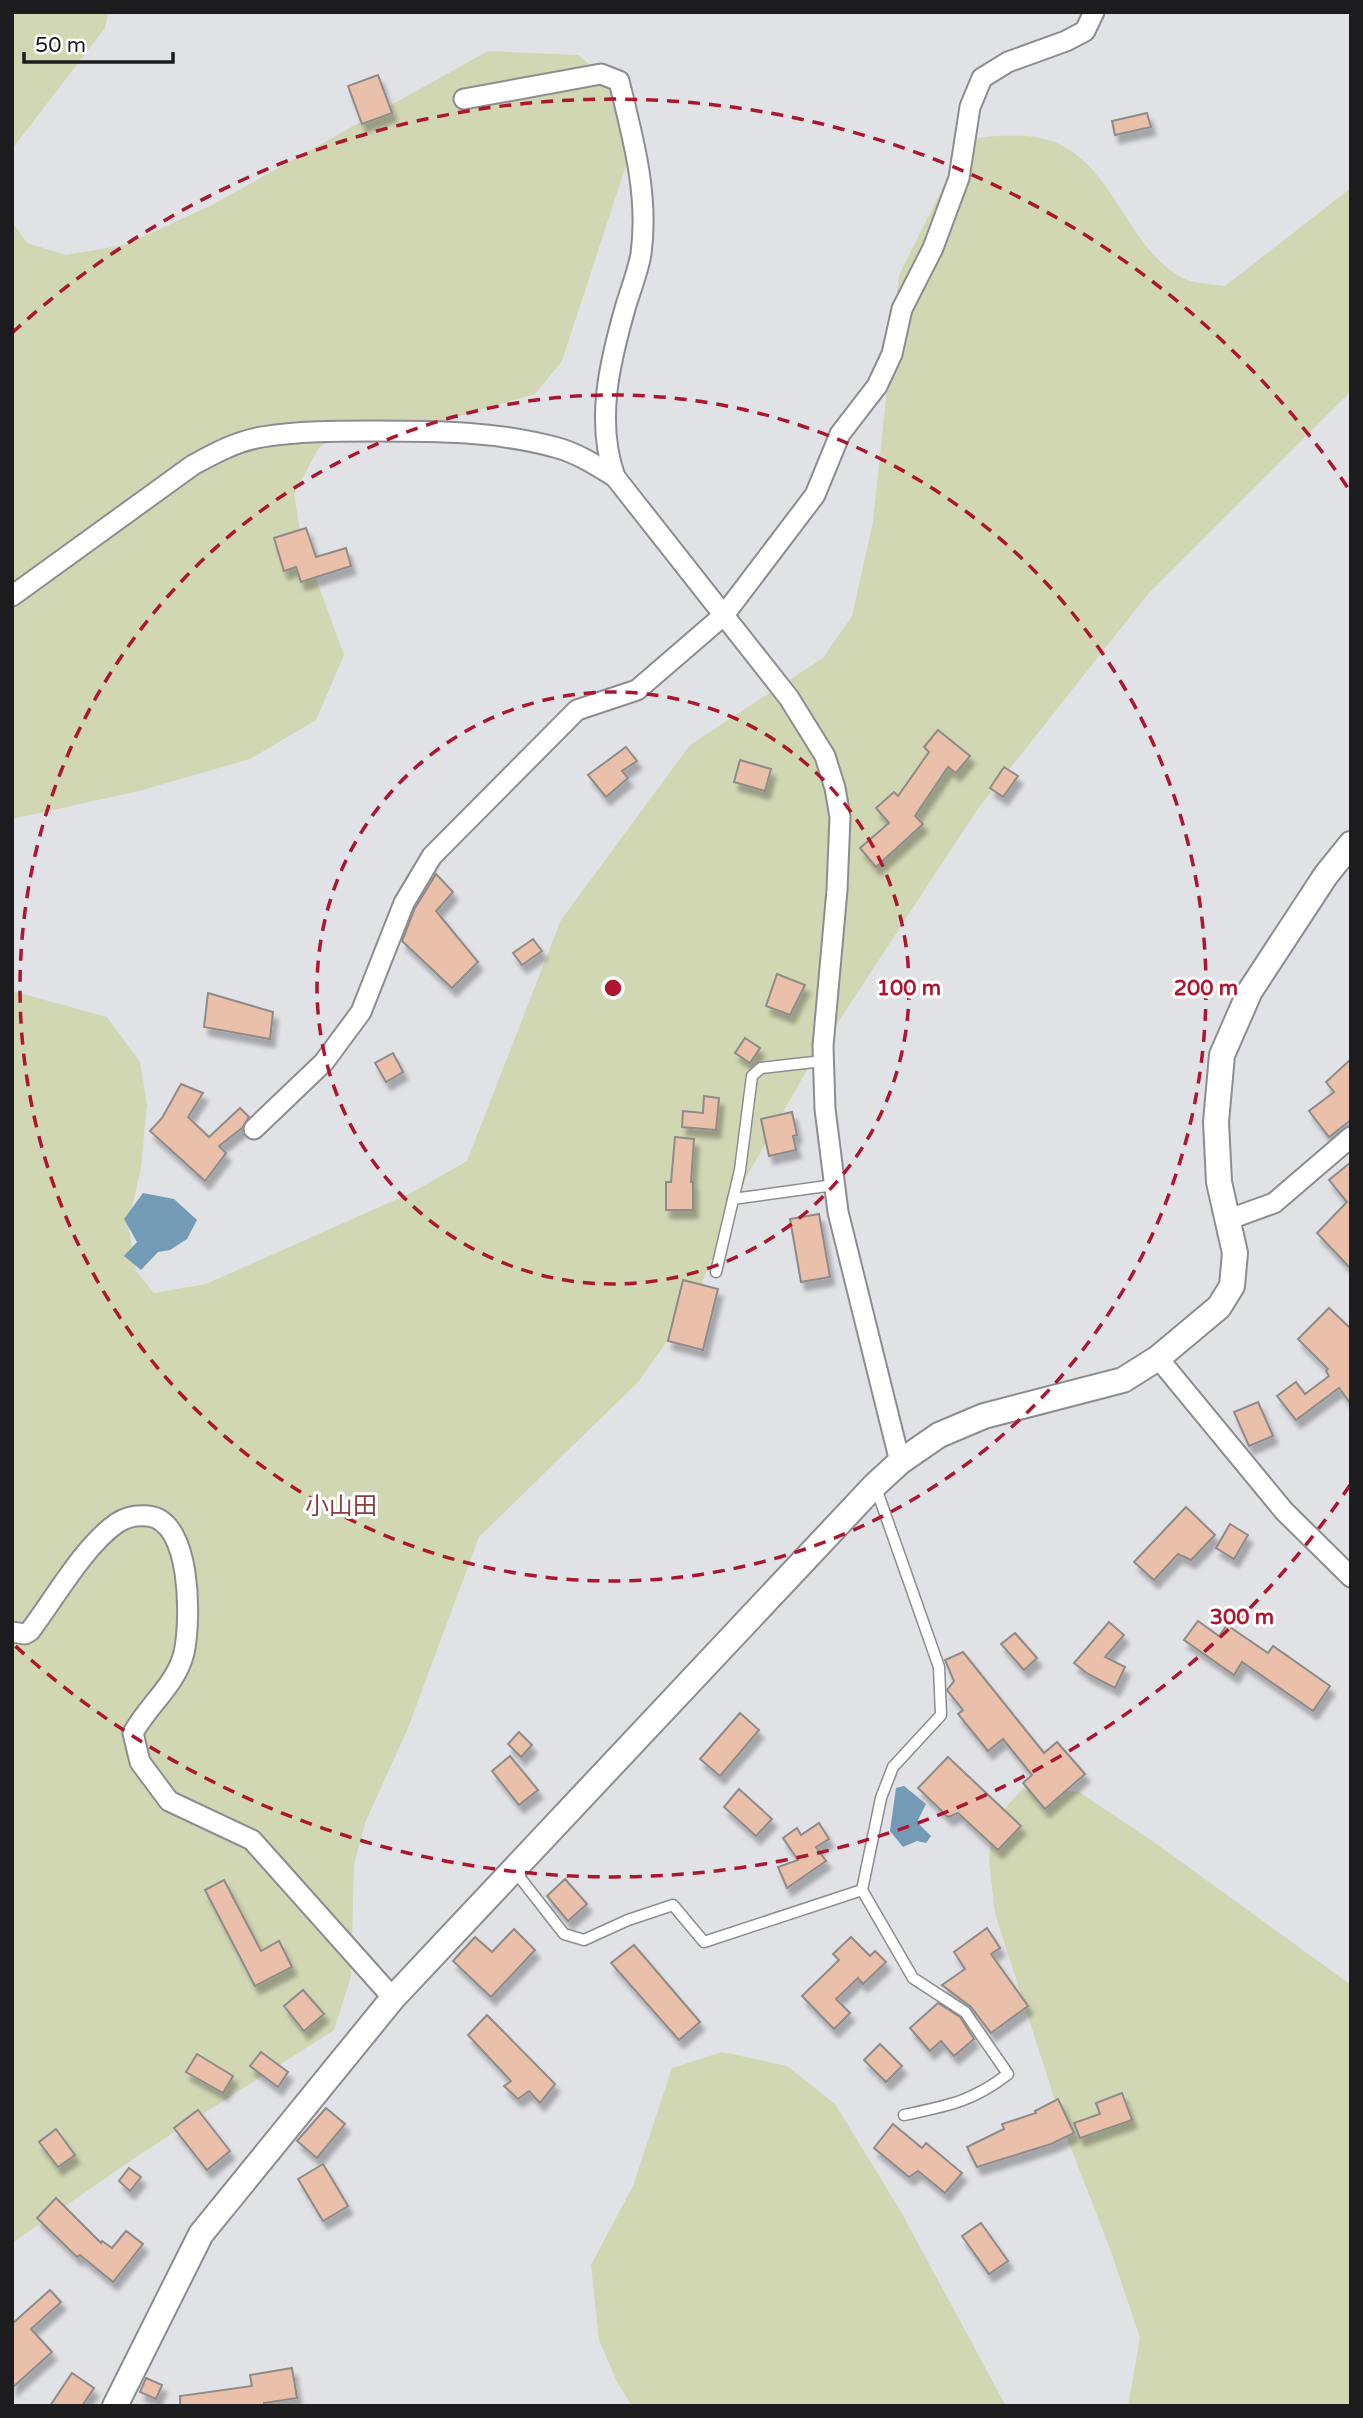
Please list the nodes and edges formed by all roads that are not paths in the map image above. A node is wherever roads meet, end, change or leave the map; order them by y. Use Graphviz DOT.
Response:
graph roads {
  1 [pos="1094,12"];
  2 [pos="464,99"];
  3 [pos="615,477"];
  4 [pos="12,596"];
  5 [pos="724,615"];
  6 [pos="1351,844"];
  7 [pos="823,1061"];
  8 [pos="254,1129"];
  9 [pos="1351,1137"];
  10 [pos="834,1185"];
  11 [pos="733,1199"];
  12 [pos="1227,1220"];
  13 [pos="716,1272"];
  14 [pos="1158,1358"];
  15 [pos="900,1462"];
  16 [pos="875,1485"];
  17 [pos="1351,1577"];
  18 [pos="12,1632"];
  19 [pos="514,1870"];
  20 [pos="862,1890"];
  21 [pos="393,1998"];
  22 [pos="904,2115"];
  23 [pos="115,2406"];
  1 -- 5 [label="street"];
  2 -- 3 [label="street"];
  3 -- 4 [label="street"];
  3 -- 5 [label="street"];
  5 -- 7 [label="street"];
  5 -- 8 [label="street"];
  6 -- 12 [label="street"];
  7 -- 10 [label="street"];
  7 -- 11 [label="lane"];
  9 -- 12 [label="street"];
  10 -- 11 [label="lane"];
  10 -- 15 [label="street"];
  11 -- 13 [label="lane"];
  12 -- 14 [label="street"];
  14 -- 15 [label="street"];
  14 -- 17 [label="street"];
  15 -- 16 [label="street"];
  16 -- 19 [label="street"];
  16 -- 20 [label="lane"];
  18 -- 21 [label="street"];
  19 -- 20 [label="lane"];
  19 -- 21 [label="street"];
  20 -- 22 [label="lane"];
  21 -- 23 [label="street"];
}
